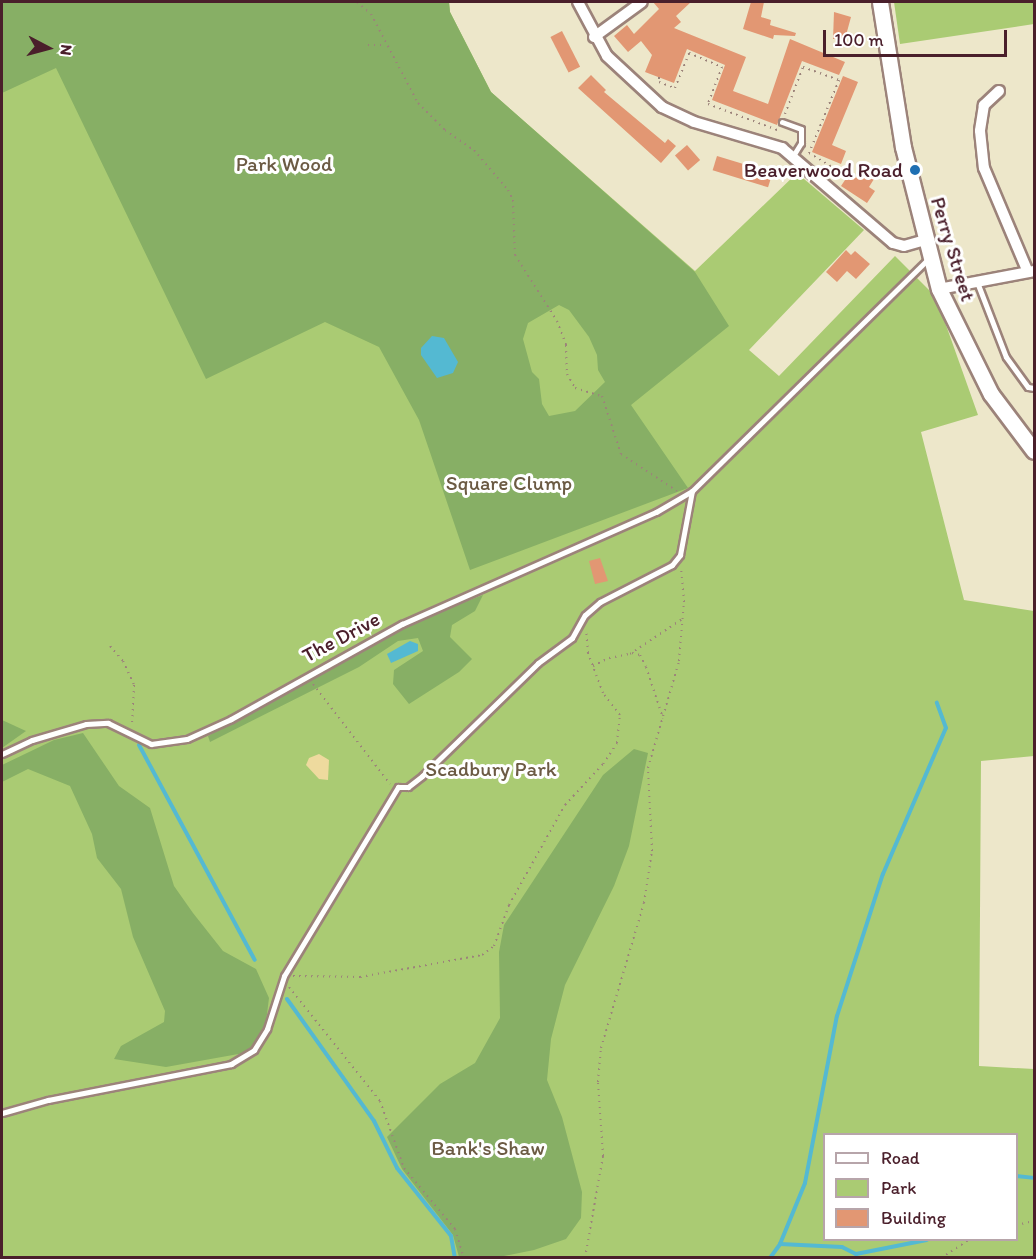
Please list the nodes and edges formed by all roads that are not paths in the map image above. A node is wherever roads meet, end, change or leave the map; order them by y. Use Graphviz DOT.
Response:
graph roads {
  1 [pos="578,2"];
  2 [pos="642,2"];
  3 [pos="880,2"];
  4 [pos="594,38"];
  5 [pos="999,91"];
  6 [pos="782,122"];
  7 [pos="793,156"];
  8 [pos="925,240"];
  9 [pos="930,257"];
  10 [pos="1031,272"];
  11 [pos="977,282"];
  12 [pos="939,289"];
  13 [pos="1035,388"];
  14 [pos="1035,452"];
  15 [pos="690,493"];
  16 [pos="2,754"];
  17 [pos="2,1113"];
  1 -- 4 [label="street"];
  2 -- 4 [label="street"];
  3 -- 8 [label="main road, Perry Street"];
  4 -- 7 [label="street"];
  5 -- 10 [label="street"];
  6 -- 7 [label="lane"];
  7 -- 8 [label="street"];
  8 -- 9 [label="main road, Perry Street"];
  9 -- 12 [label="main road, Perry Street"];
  9 -- 15 [label="lane, The Drive"];
  10 -- 11 [label="street"];
  11 -- 12 [label="street"];
  11 -- 13 [label="lane"];
  12 -- 14 [label="main road, Perry Street"];
  15 -- 16 [label="lane, The Drive"];
  15 -- 17 [label="lane"];
}
